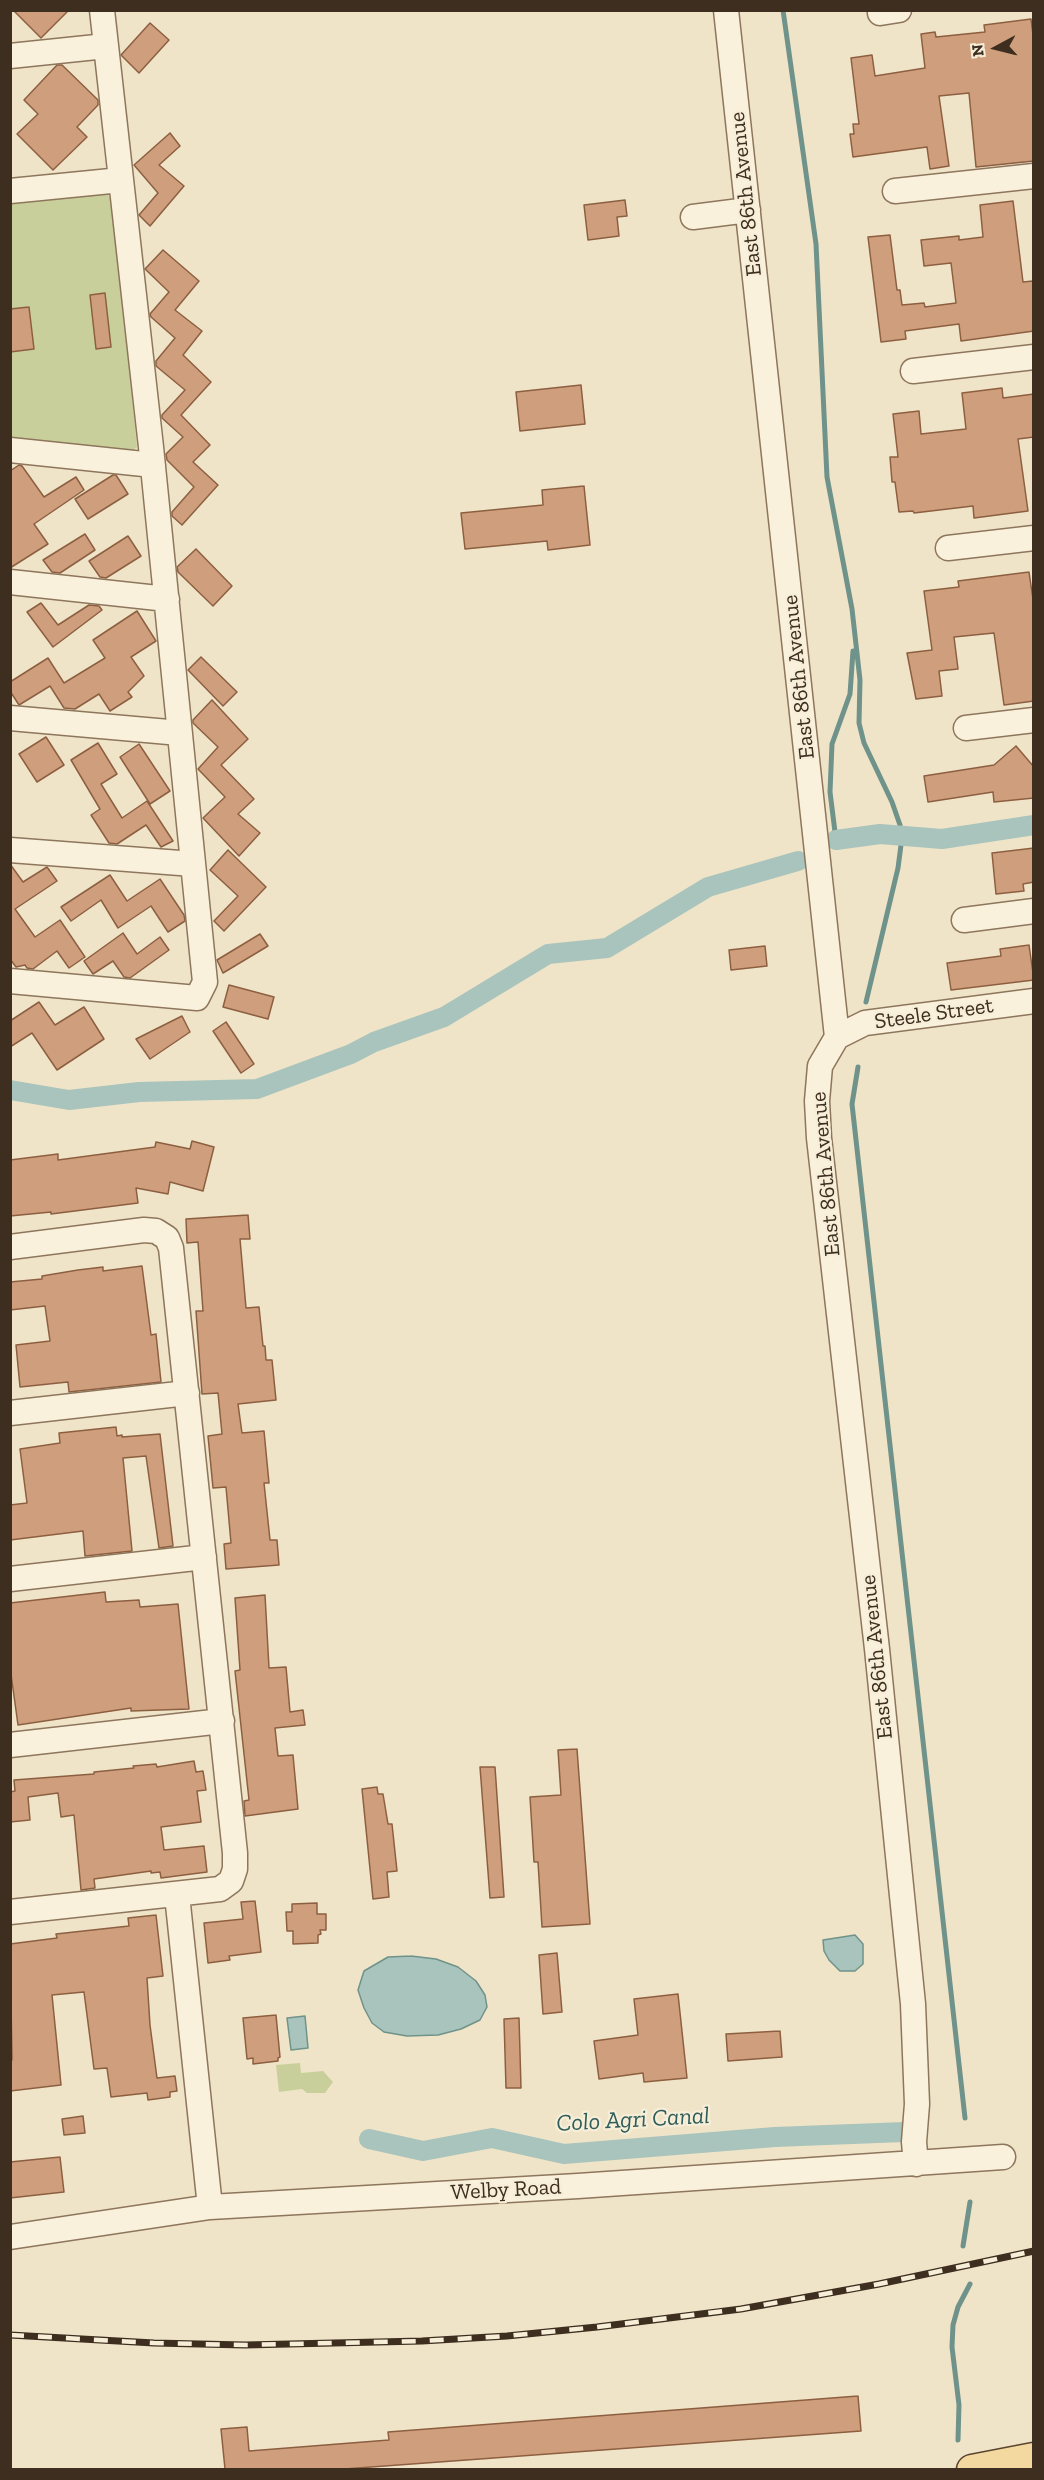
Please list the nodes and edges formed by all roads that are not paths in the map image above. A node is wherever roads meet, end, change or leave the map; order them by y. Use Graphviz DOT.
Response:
graph roads {
  1 [pos="102,10"];
  2 [pos="726,10"];
  3 [pos="106,45"];
  4 [pos="10,56"];
  5 [pos="1034,176"];
  6 [pos="121,180"];
  7 [pos="10,190"];
  8 [pos="895,191"];
  9 [pos="748,210"];
  10 [pos="693,217"];
  11 [pos="1034,357"];
  12 [pos="913,371"];
  13 [pos="10,450"];
  14 [pos="153,465"];
  15 [pos="1034,538"];
  16 [pos="948,548"];
  17 [pos="10,582"];
  18 [pos="167,600"];
  19 [pos="10,718"];
  20 [pos="1034,720"];
  21 [pos="966,728"];
  22 [pos="180,733"];
  23 [pos="10,850"];
  24 [pos="193,864"];
  25 [pos="1034,911"];
  26 [pos="964,920"];
  27 [pos="10,981"];
  28 [pos="1034,1001"];
  29 [pos="837,1037"];
  30 [pos="10,1247"];
  31 [pos="187,1393"];
  32 [pos="10,1413"];
  33 [pos="204,1557"];
  34 [pos="10,1579"];
  35 [pos="222,1721"];
  36 [pos="10,1745"];
  37 [pos="177,1895"];
  38 [pos="10,1912"];
  39 [pos="1003,2157"];
  40 [pos="916,2164"];
  41 [pos="210,2207"];
  42 [pos="10,2237"];
  43 [pos="1034,2458"];
  44 [pos="972,2469"];
  1 -- 3 [label="street"];
  2 -- 9 [label="street, East 86th Avenue"];
  3 -- 4 [label="street"];
  3 -- 6 [label="street"];
  5 -- 8 [label="street"];
  6 -- 7 [label="street"];
  6 -- 14 [label="street"];
  9 -- 10 [label="street"];
  9 -- 29 [label="street, East 86th Avenue"];
  11 -- 12 [label="street"];
  13 -- 14 [label="street"];
  14 -- 18 [label="street"];
  15 -- 16 [label="street"];
  17 -- 18 [label="street"];
  18 -- 22 [label="street"];
  19 -- 22 [label="street"];
  20 -- 21 [label="street"];
  22 -- 24 [label="street"];
  23 -- 24 [label="street"];
  24 -- 27 [label="street"];
  25 -- 26 [label="street"];
  28 -- 29 [label="street, Steele Street"];
  29 -- 40 [label="street, East 86th Avenue"];
  30 -- 31 [label="street"];
  31 -- 32 [label="street"];
  31 -- 33 [label="street"];
  33 -- 34 [label="street"];
  33 -- 35 [label="street"];
  35 -- 36 [label="street"];
  35 -- 37 [label="street"];
  37 -- 38 [label="street"];
  37 -- 41 [label="street"];
  39 -- 40 [label="street, Welby Road"];
  40 -- 41 [label="street, Welby Road"];
  41 -- 42 [label="street, Welby Road"];
  43 -- 44 [label="main road"];
}
